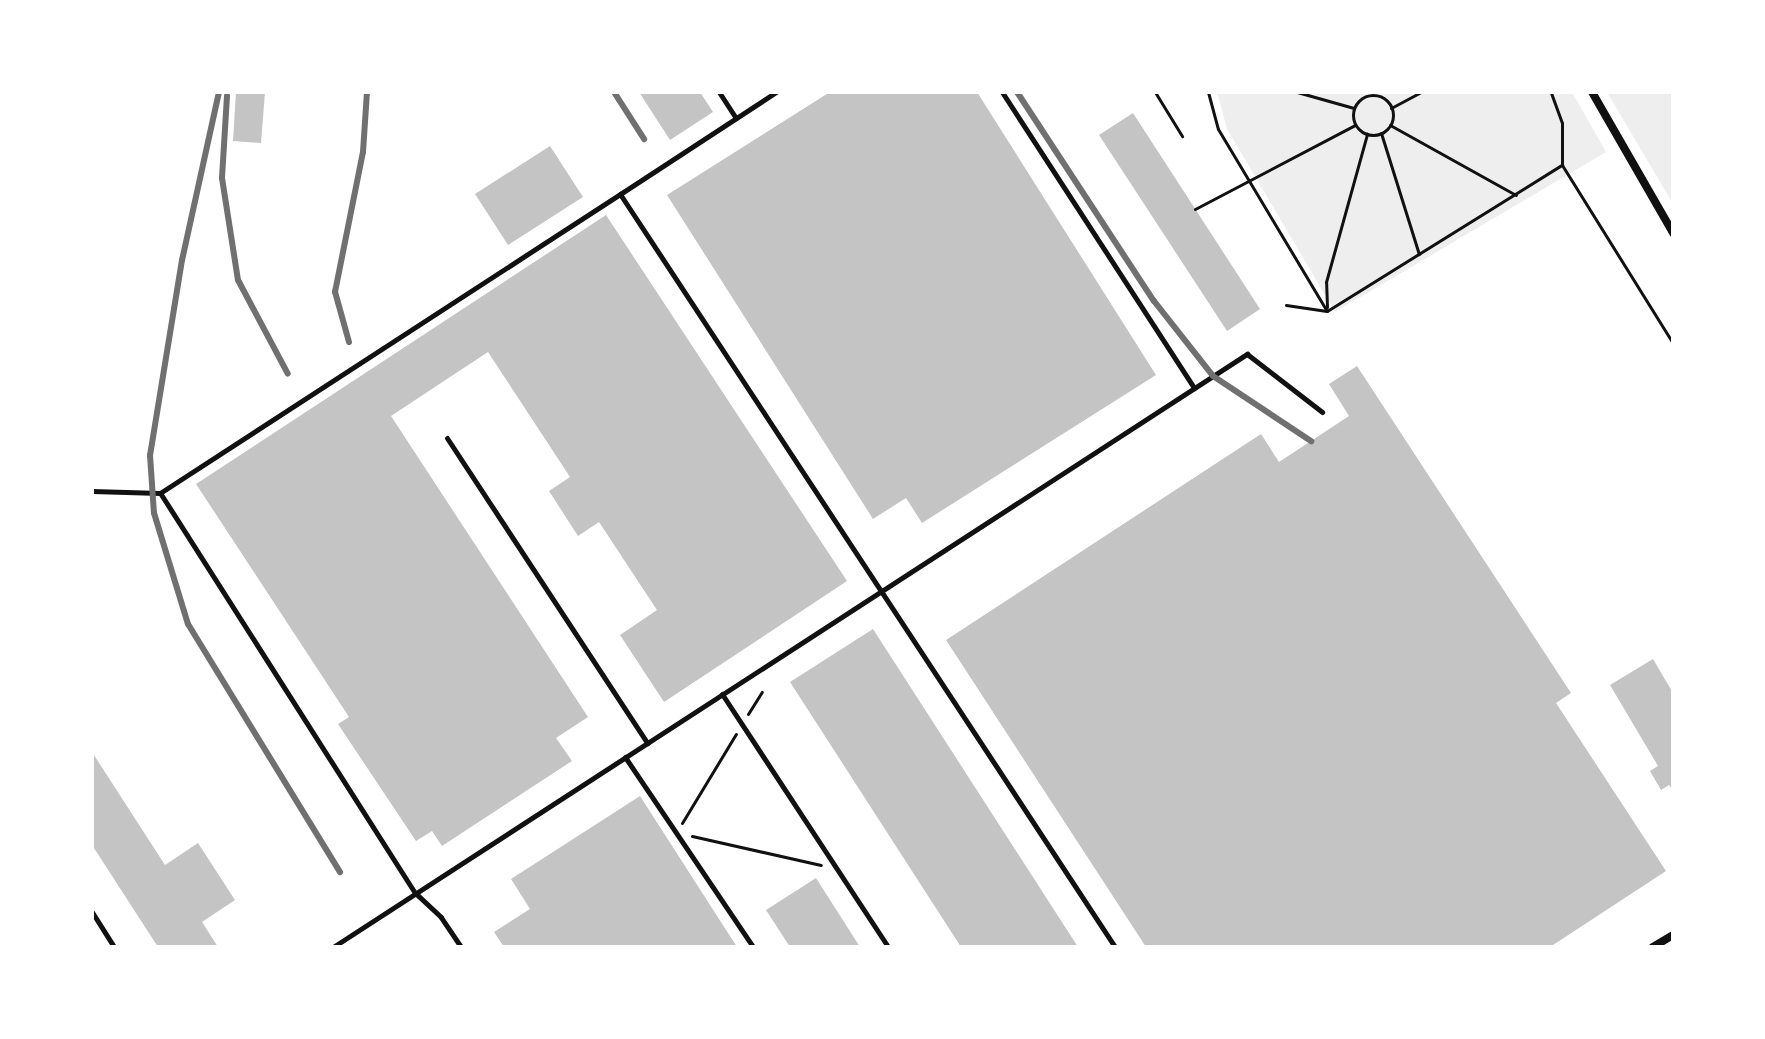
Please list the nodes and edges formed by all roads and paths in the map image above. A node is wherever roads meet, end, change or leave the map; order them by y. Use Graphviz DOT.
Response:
graph roads {
  1 [pos="719,92"];
  2 [pos="776,92"];
  3 [pos="1002,92"];
  4 [pos="1155,92"];
  5 [pos="1208,92"];
  6 [pos="1297,92"];
  7 [pos="1421,92"];
  8 [pos="1551,92"];
  9 [pos="1592,92"];
  10 [pos="1363,94"];
  11 [pos="1378,94"];
  12 [pos="1354,108"];
  13 [pos="1391,108"];
  14 [pos="736,118"];
  15 [pos="1355,125"];
  16 [pos="1390,125"];
  17 [pos="1381,133"];
  18 [pos="1367,134"];
  19 [pos="1182,136"];
  20 [pos="1562,165"];
  21 [pos="1248,181"];
  22 [pos="620,194"];
  23 [pos="1516,195"];
  24 [pos="1195,209"];
  25 [pos="1673,233"];
  26 [pos="1419,254"];
  27 [pos="1286,305"];
  28 [pos="1327,311"];
  29 [pos="1673,343"];
  30 [pos="1194,388"];
  31 [pos="1322,412"];
  32 [pos="447,438"];
  33 [pos="92,491"];
  34 [pos="160,493"];
  35 [pos="881,591"];
  36 [pos="762,692"];
  37 [pos="722,694"];
  38 [pos="742,724"];
  39 [pos="647,743"];
  40 [pos="625,757"];
  41 [pos="676,833"];
  42 [pos="836,868"];
  43 [pos="415,893"];
  44 [pos="92,912"];
  45 [pos="1673,935"];
  46 [pos="114,947"];
  47 [pos="333,947"];
  48 [pos="461,947"];
  49 [pos="753,947"];
  50 [pos="888,947"];
  51 [pos="1115,947"];
  52 [pos="1653,947"];
  1 -- 14 [label="lane"];
  2 -- 14 [label="lane"];
  3 -- 30 [label="lane"];
  4 -- 19 [label="path"];
  5 -- 21 [label="path"];
  6 -- 12 [label="path"];
  7 -- 13 [label="path"];
  8 -- 20 [label="path"];
  9 -- 25 [label="street"];
  10 -- 11 [label="path"];
  10 -- 12 [label="path"];
  11 -- 13 [label="path"];
  12 -- 15 [label="path"];
  13 -- 16 [label="path"];
  14 -- 22 [label="lane"];
  15 -- 18 [label="path"];
  15 -- 21 [label="path"];
  16 -- 17 [label="path"];
  16 -- 23 [label="path"];
  17 -- 18 [label="path"];
  17 -- 26 [label="path"];
  18 -- 28 [label="path"];
  20 -- 23 [label="path"];
  20 -- 29 [label="path"];
  21 -- 24 [label="path"];
  21 -- 28 [label="path"];
  22 -- 34 [label="lane"];
  22 -- 35 [label="lane"];
  23 -- 26 [label="path"];
  26 -- 28 [label="path"];
  27 -- 28 [label="path"];
  30 -- 31 [label="lane"];
  30 -- 35 [label="lane"];
  32 -- 39 [label="lane"];
  33 -- 34 [label="lane"];
  34 -- 43 [label="lane"];
  35 -- 37 [label="lane"];
  35 -- 51 [label="lane"];
  36 -- 38 [label="path"];
  37 -- 38 [label="lane"];
  37 -- 39 [label="lane"];
  38 -- 41 [label="path"];
  38 -- 42 [label="lane"];
  39 -- 40 [label="lane"];
  40 -- 41 [label="lane"];
  40 -- 43 [label="lane"];
  41 -- 42 [label="path"];
  41 -- 49 [label="lane"];
  42 -- 50 [label="lane"];
  43 -- 47 [label="lane"];
  43 -- 48 [label="lane"];
  44 -- 46 [label="lane"];
  45 -- 52 [label="street"];
}
